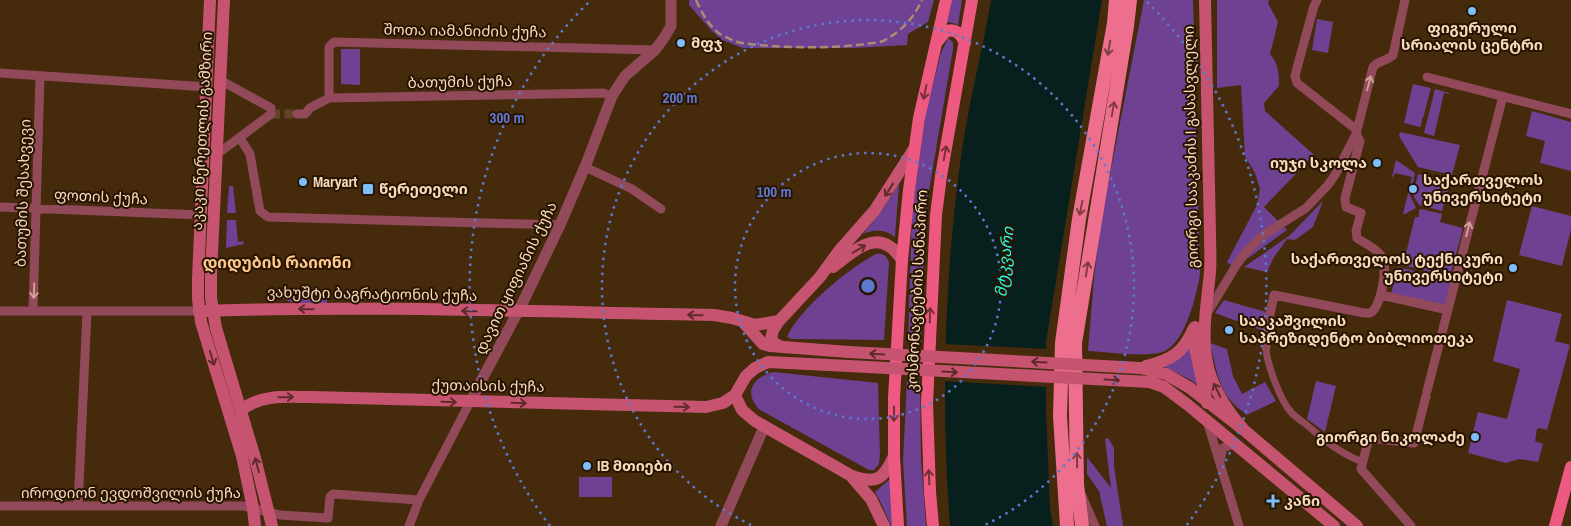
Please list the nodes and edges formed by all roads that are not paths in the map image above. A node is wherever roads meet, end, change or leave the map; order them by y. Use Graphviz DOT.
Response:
graph roads {
  1 [pos="210,0"];
  2 [pos="224,0"];
  3 [pos="671,0"];
  4 [pos="946,0"];
  5 [pos="972,0"];
  6 [pos="1116,0"];
  7 [pos="1130,0"];
  8 [pos="1205,0"];
  9 [pos="1317,0"];
  10 [pos="1405,0"];
  11 [pos="965,43"];
  12 [pos="936,44"];
  13 [pos="655,50"];
  14 [pos="0,74"];
  15 [pos="40,76"];
  16 [pos="1427,76"];
  17 [pos="220,80"];
  18 [pos="206,87"];
  19 [pos="612,96"];
  20 [pos="1503,96"];
  21 [pos="328,98"];
  22 [pos="297,111"];
  23 [pos="1571,114"];
  24 [pos="1356,132"];
  25 [pos="240,138"];
  26 [pos="914,149"];
  27 [pos="216,155"];
  28 [pos="585,166"];
  29 [pos="0,207"];
  30 [pos="37,208"];
  31 [pos="661,209"];
  32 [pos="201,215"];
  33 [pos="560,225"];
  34 [pos="902,260"];
  35 [pos="820,277"];
  36 [pos="1207,293"];
  37 [pos="1380,294"];
  38 [pos="212,310"];
  39 [pos="1448,310"];
  40 [pos="0,311"];
  41 [pos="33,311"];
  42 [pos="199,311"];
  43 [pos="87,312"];
  44 [pos="518,312"];
  45 [pos="1206,315"];
  46 [pos="779,321"];
  47 [pos="743,322"];
  48 [pos="1195,327"];
  49 [pos="782,347"];
  50 [pos="1266,347"];
  51 [pos="1148,371"];
  52 [pos="734,395"];
  53 [pos="1206,401"];
  54 [pos="470,402"];
  55 [pos="240,410"];
  56 [pos="1207,421"];
  57 [pos="764,427"];
  58 [pos="1244,430"];
  59 [pos="1222,433"];
  60 [pos="1237,445"];
  61 [pos="894,456"];
  62 [pos="1220,461"];
  63 [pos="1362,462"];
  64 [pos="1571,468"];
  65 [pos="850,475"];
  66 [pos="1077,484"];
  67 [pos="1571,488"];
  68 [pos="1562,499"];
  69 [pos="419,500"];
  70 [pos="0,506"];
  71 [pos="78,506"];
  72 [pos="253,508"];
  73 [pos="269,512"];
  74 [pos="255,526"];
  75 [pos="272,526"];
  76 [pos="409,526"];
  77 [pos="721,526"];
  78 [pos="884,526"];
  79 [pos="898,526"];
  80 [pos="933,526"];
  81 [pos="1067,526"];
  82 [pos="1082,526"];
  83 [pos="1095,526"];
  84 [pos="1239,526"];
  85 [pos="1334,526"];
  86 [pos="1357,526"];
  87 [pos="1411,526"];
  88 [pos="1555,526"];
  1 -- 18 [label="main road, აკაკი წერეთლის გამზირი"];
  2 -- 17 [label="main road, აკაკი წერეთლის გამზირი"];
  3 -- 13 [label="street, დავით ყიფიანის ქუჩა"];
  4 -- 12 [label="main road, კოსმონავტების სანაპირო"];
  5 -- 11 [label="main road, კოსმონავტების სანაპირო"];
  6 -- 81 [label="highway, one-way"];
  66 -- 7 [label="highway, one-way"];
  8 -- 36 [label="main road, გიორგი სააკაძის I გასასვლელი"];
  9 -- 24 [label="street"];
  24 -- 10 [label="street, one-way"];
  11 -- 12 [label="main road"];
  80 -- 11 [label="main road, კოსმონავტების სანაპირო, one-way"];
  12 -- 26 [label="main road, კოსმონავტების სანაპირო, one-way"];
  13 -- 19 [label="street, დავით ყიფიანის ქუჩა"];
  13 -- 21 [label="street, შოთა იამანიძის ქუჩა"];
  14 -- 15 [label="street"];
  15 -- 18 [label="street"];
  15 -- 30 [label="street, ბათუმის შესახვევი"];
  16 -- 20 [label="street"];
  17 -- 25 [label="street"];
  17 -- 27 [label="main road, აკაკი წერეთლის გამზირი"];
  18 -- 32 [label="main road, აკაკი წერეთლის გამზირი"];
  19 -- 21 [label="street, ბათუმის ქუჩა"];
  19 -- 28 [label="street, დავით ყიფიანის ქუჩა"];
  20 -- 23 [label="street"];
  39 -- 20 [label="street, one-way"];
  21 -- 22 [label="street, ბათუმის ქუჩა"];
  24 -- 37 [label="street"];
  24 -- 45 [label="street"];
  25 -- 27 [label="street"];
  25 -- 33 [label="street"];
  26 -- 34 [label="main road, კოსმონავტების სანაპირო"];
  26 -- 35 [label="main road, one-way"];
  27 -- 38 [label="main road, აკაკი წერეთლის გამზირი"];
  28 -- 31 [label="street"];
  28 -- 33 [label="street, დავით ყიფიანის ქუჩა"];
  29 -- 30 [label="street, ფოთის ქუჩა"];
  30 -- 32 [label="street, ფოთის ქუჩა"];
  30 -- 41 [label="street, ბათუმის შესახვევი, one-way"];
  32 -- 42 [label="main road, აკაკი წერეთლის გამზირი"];
  33 -- 44 [label="street, დავით ყიფიანის ქუჩა"];
  35 -- 34 [label="main road, one-way"];
  34 -- 61 [label="main road, კოსმონავტების სანაპირო, one-way"];
  35 -- 46 [label="main road"];
  36 -- 45 [label="main road, გიორგი სააკაძის I გასასვლელი"];
  36 -- 48 [label="main road, გიორგი სააკაძის I გასასვლელი"];
  37 -- 39 [label="street"];
  37 -- 50 [label="street"];
  38 -- 42 [label="main road, ვახუშტი ბაგრატიონის ქუჩა"];
  44 -- 38 [label="main road, ვახუშტი ბაგრატიონის ქუჩა, one-way"];
  38 -- 55 [label="main road, აკაკი წერეთლის გამზირი"];
  39 -- 63 [label="street"];
  40 -- 41 [label="street, ვახუშტი ბაგრატიონის ქუჩა"];
  41 -- 43 [label="street, ვახუშტი ბაგრატიონის ქუჩა"];
  42 -- 43 [label="street, ვახუშტი ბაგრატიონის ქუჩა"];
  42 -- 72 [label="main road, აკაკი წერეთლის გამზირი, one-way"];
  43 -- 71 [label="street"];
  47 -- 44 [label="main road, ვახუშტი ბაგრატიონის ქუჩა, one-way"];
  44 -- 54 [label="street, დავით ყიფიანის ქუჩა"];
  58 -- 45 [label="main road, გიორგი სააკაძის I გასასვლელი, one-way"];
  46 -- 47 [label="main road, ვახუშტი ბაგრატიონის ქუჩა"];
  46 -- 49 [label="main road"];
  47 -- 49 [label="main road"];
  48 -- 51 [label="main road, გიორგი სააკაძის I გასასვლელი"];
  48 -- 53 [label="main road, გიორგი სააკაძის I გასასვლელი"];
  51 -- 49 [label="main road, one-way, bridge"];
  50 -- 63 [label="street"];
  52 -- 51 [label="main road, one-way, bridge"];
  51 -- 53 [label="main road"];
  51 -- 56 [label="main road"];
  54 -- 52 [label="main road, ქუთაისის ქუჩა, one-way"];
  52 -- 57 [label="main road"];
  53 -- 58 [label="main road"];
  53 -- 59 [label="main road, გიორგი სააკაძის I გასასვლელი"];
  55 -- 54 [label="main road, ქუთაისის ქუჩა, one-way"];
  54 -- 69 [label="street, დავით ყიფიანის ქუჩა"];
  73 -- 55 [label="main road, აკაკი წერეთლის გამზირი, one-way"];
  56 -- 59 [label="main road"];
  56 -- 62 [label="street"];
  57 -- 65 [label="main road"];
  57 -- 77 [label="street"];
  58 -- 86 [label="main road"];
  59 -- 60 [label="main road"];
  60 -- 62 [label="street"];
  60 -- 85 [label="main road"];
  61 -- 65 [label="main road"];
  61 -- 79 [label="main road, კოსმონავტების სანაპირო"];
  62 -- 84 [label="street"];
  63 -- 87 [label="street"];
  64 -- 68 [label="main road"];
  65 -- 78 [label="main road"];
  66 -- 82 [label="highway"];
  66 -- 83 [label="street"];
  67 -- 68 [label="main road"];
  68 -- 88 [label="main road"];
  69 -- 73 [label="street, იროდიონ ევდოშვილის ქუჩა"];
  69 -- 76 [label="street, დავით ყიფიანის ქუჩა"];
  70 -- 71 [label="street, იროდიონ ევდოშვილის ქუჩა"];
  71 -- 72 [label="street, იროდიონ ევდოშვილის ქუჩა"];
  72 -- 73 [label="street, იროდიონ ევდოშვილის ქუჩა"];
  72 -- 74 [label="main road, აკაკი წერეთლის გამზირი"];
  73 -- 75 [label="main road, აკაკი წერეთლის გამზირი"];
}
